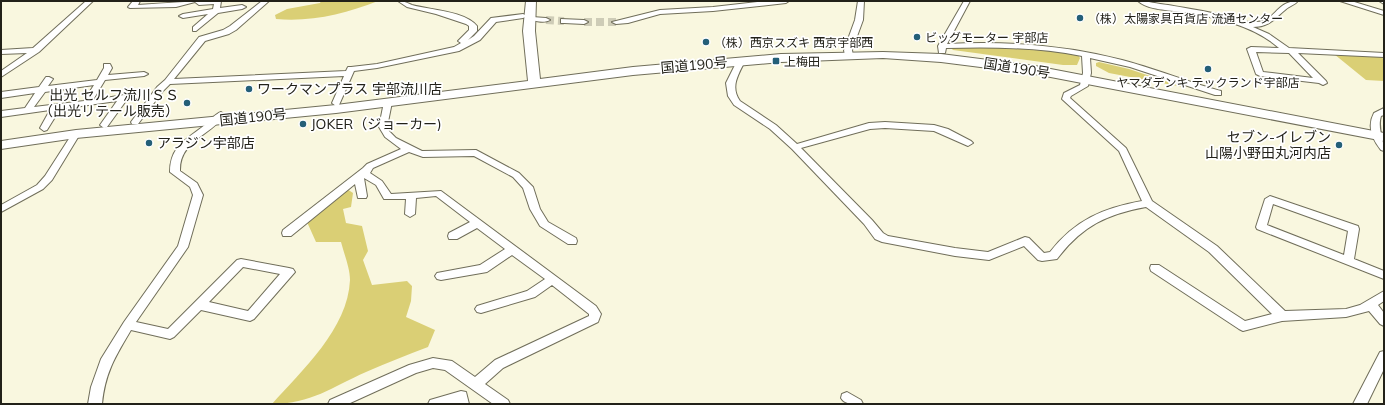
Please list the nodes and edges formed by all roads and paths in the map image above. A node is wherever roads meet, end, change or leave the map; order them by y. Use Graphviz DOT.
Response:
graph roads {
  1 [pos="90,1"];
  2 [pos="137,1"];
  3 [pos="192,1"];
  4 [pos="198,1"];
  5 [pos="266,1"];
  6 [pos="401,1"];
  7 [pos="531,1"];
  8 [pos="775,1"];
  9 [pos="786,1"];
  10 [pos="861,1"];
  11 [pos="967,1"];
  12 [pos="1141,1"];
  13 [pos="1295,1"];
  14 [pos="1343,1"];
  15 [pos="242,7"];
  16 [pos="216,11"];
  17 [pos="1384,13"];
  18 [pos="183,16"];
  19 [pos="523,16"];
  20 [pos="535,19"];
  21 [pos="546,20"];
  22 [pos="564,21"];
  23 [pos="584,22"];
  24 [pos="616,22"];
  25 [pos="1237,24"];
  26 [pos="196,29"];
  27 [pos="36,50"];
  28 [pos="1288,50"];
  29 [pos="1,52"];
  30 [pos="942,52"];
  31 [pos="849,53"];
  32 [pos="1086,54"];
  33 [pos="1384,56"];
  34 [pos="741,61"];
  35 [pos="388,63"];
  36 [pos="107,66"];
  37 [pos="349,73"];
  38 [pos="144,74"];
  39 [pos="1,75"];
  40 [pos="1086,76"];
  41 [pos="49,79"];
  42 [pos="100,80"];
  43 [pos="534,80"];
  44 [pos="168,82"];
  45 [pos="41,89"];
  46 [pos="1218,93"];
  47 [pos="1,95"];
  48 [pos="87,102"];
  49 [pos="388,102"];
  50 [pos="336,103"];
  51 [pos="56,106"];
  52 [pos="28,110"];
  53 [pos="1384,111"];
  54 [pos="1,114"];
  55 [pos="219,118"];
  56 [pos="135,122"];
  57 [pos="104,125"];
  58 [pos="44,128"];
  59 [pos="76,134"];
  60 [pos="1381,138"];
  61 [pos="1,139"];
  62 [pos="968,143"];
  63 [pos="1,145"];
  64 [pos="795,147"];
  65 [pos="408,149"];
  66 [pos="362,173"];
  67 [pos="362,196"];
  68 [pos="411,196"];
  69 [pos="1148,203"];
  70 [pos="1,209"];
  71 [pos="410,214"];
  72 [pos="477,223"];
  73 [pos="287,232"];
  74 [pos="453,236"];
  75 [pos="572,241"];
  76 [pos="513,249"];
  77 [pos="1348,261"];
  78 [pos="1155,268"];
  79 [pos="1384,275"];
  80 [pos="441,276"];
  81 [pos="553,279"];
  82 [pos="1384,295"];
  83 [pos="1370,304"];
  84 [pos="200,305"];
  85 [pos="481,310"];
  86 [pos="1282,316"];
  87 [pos="1384,321"];
  88 [pos="128,326"];
  89 [pos="1384,356"];
  90 [pos="476,384"];
  91 [pos="95,404"];
  92 [pos="335,404"];
  93 [pos="435,404"];
  94 [pos="462,404"];
  95 [pos="503,404"];
  96 [pos="1360,404"];
  1 -- 27 [label="street"];
  2 -- 3 [label="street"];
  4 -- 16 [label="street"];
  5 -- 44 [label="street"];
  6 -- 35 [label="street"];
  7 -- 43 [label="highway"];
  8 -- 9 [label="street"];
  8 -- 24 [label="street"];
  10 -- 31 [label="street"];
  11 -- 30 [label="street"];
  12 -- 25 [label="street"];
  13 -- 25 [label="street"];
  14 -- 17 [label="street"];
  15 -- 16 [label="street"];
  16 -- 18 [label="street"];
  16 -- 26 [label="street"];
  19 -- 35 [label="street"];
  20 -- 21 [label="street"];
  22 -- 23 [label="street"];
  25 -- 28 [label="street"];
  27 -- 29 [label="street"];
  27 -- 39 [label="street"];
  28 -- 28 [label="street"];
  28 -- 33 [label="street"];
  30 -- 31 [label="highway, 国道190号"];
  30 -- 32 [label="street"];
  30 -- 40 [label="highway, 国道190号"];
  31 -- 34 [label="highway, 国道190号"];
  31 -- 43 [label="highway, 国道190号"];
  32 -- 40 [label="street"];
  32 -- 46 [label="street"];
  34 -- 43 [label="highway, 国道190号"];
  34 -- 64 [label="street"];
  35 -- 37 [label="street"];
  36 -- 42 [label="street"];
  37 -- 44 [label="street"];
  37 -- 50 [label="street"];
  38 -- 42 [label="street"];
  40 -- 60 [label="highway, 国道190号"];
  40 -- 69 [label="street"];
  41 -- 45 [label="street"];
  42 -- 45 [label="street"];
  42 -- 48 [label="street"];
  43 -- 49 [label="highway, 国道190号"];
  43 -- 50 [label="highway, 国道190号"];
  44 -- 56 [label="street"];
  45 -- 47 [label="street"];
  45 -- 52 [label="street"];
  48 -- 51 [label="street"];
  48 -- 57 [label="street"];
  49 -- 55 [label="highway, 国道190号"];
  49 -- 65 [label="street"];
  50 -- 55 [label="highway, 国道190号"];
  51 -- 52 [label="street"];
  51 -- 58 [label="street"];
  52 -- 54 [label="street"];
  53 -- 60 [label="street"];
  55 -- 56 [label="highway, 国道190号"];
  55 -- 59 [label="highway, 国道190号"];
  55 -- 88 [label="street"];
  56 -- 57 [label="highway, 国道190号"];
  57 -- 61 [label="highway, 国道190号"];
  59 -- 63 [label="highway, 国道190号"];
  59 -- 70 [label="street"];
  62 -- 64 [label="street"];
  64 -- 69 [label="street"];
  65 -- 66 [label="street"];
  65 -- 75 [label="street"];
  66 -- 67 [label="street"];
  66 -- 68 [label="street"];
  66 -- 73 [label="street"];
  68 -- 71 [label="street"];
  68 -- 72 [label="street"];
  69 -- 86 [label="street"];
  72 -- 74 [label="street"];
  72 -- 76 [label="street"];
  76 -- 80 [label="street"];
  76 -- 81 [label="street"];
  77 -- 77 [label="street"];
  77 -- 79 [label="street"];
  78 -- 86 [label="street"];
  81 -- 85 [label="street"];
  81 -- 90 [label="street"];
  82 -- 83 [label="street"];
  83 -- 86 [label="street"];
  83 -- 87 [label="street"];
  84 -- 84 [label="street"];
  84 -- 88 [label="street"];
  88 -- 91 [label="street"];
  89 -- 96 [label="street"];
  90 -- 92 [label="street"];
  90 -- 95 [label="street"];
  93 -- 94 [label="street"];
}
